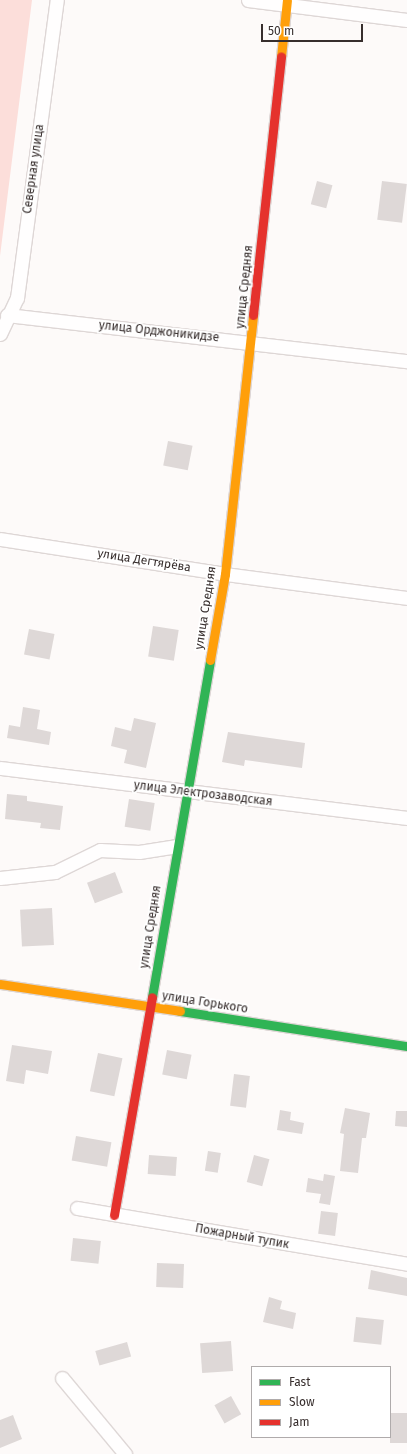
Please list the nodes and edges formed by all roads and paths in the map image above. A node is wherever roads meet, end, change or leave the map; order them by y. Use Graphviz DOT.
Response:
graph roads {
  1 [pos="57,0"];
  2 [pos="248,0"];
  3 [pos="286,2"];
  4 [pos="407,20"];
  5 [pos="7,315"];
  6 [pos="0,334"];
  7 [pos="251,342"];
  8 [pos="407,362"];
  9 [pos="0,539"];
  10 [pos="225,574"];
  11 [pos="407,598"];
  12 [pos="0,768"];
  13 [pos="187,792"];
  14 [pos="407,818"];
  15 [pos="176,846"];
  16 [pos="0,878"];
  17 [pos="0,984"];
  18 [pos="151,1007"];
  19 [pos="407,1046"];
  20 [pos="77,1208"];
  21 [pos="114,1214"];
  22 [pos="407,1264"];
  23 [pos="62,1378"];
  24 [pos="125,1454"];
  1 -- 5 [label="street, Северная улица"];
  2 -- 3 [label="street"];
  3 -- 4 [label="street"];
  3 -- 7 [label="street, улица Средняя"];
  5 -- 6 [label="street, Северная улица"];
  5 -- 7 [label="street, улица Орджоникидзе"];
  7 -- 8 [label="street, улица Орджоникидзе"];
  7 -- 10 [label="street, улица Средняя"];
  9 -- 10 [label="street, улица Дегтярёва"];
  10 -- 11 [label="street, улица Дегтярёва"];
  10 -- 13 [label="street, улица Средняя"];
  12 -- 13 [label="street, улица Электрозаводская"];
  13 -- 14 [label="street, улица Электрозаводская"];
  13 -- 15 [label="street, улица Средняя"];
  15 -- 16 [label="street"];
  15 -- 18 [label="street, улица Средняя"];
  17 -- 18 [label="street, улица Горького"];
  18 -- 19 [label="street, улица Горького"];
  18 -- 21 [label="street, улица Средняя"];
  20 -- 21 [label="street, Пожарный тупик"];
  21 -- 22 [label="street, Пожарный тупик"];
  23 -- 24 [label="street"];
}
